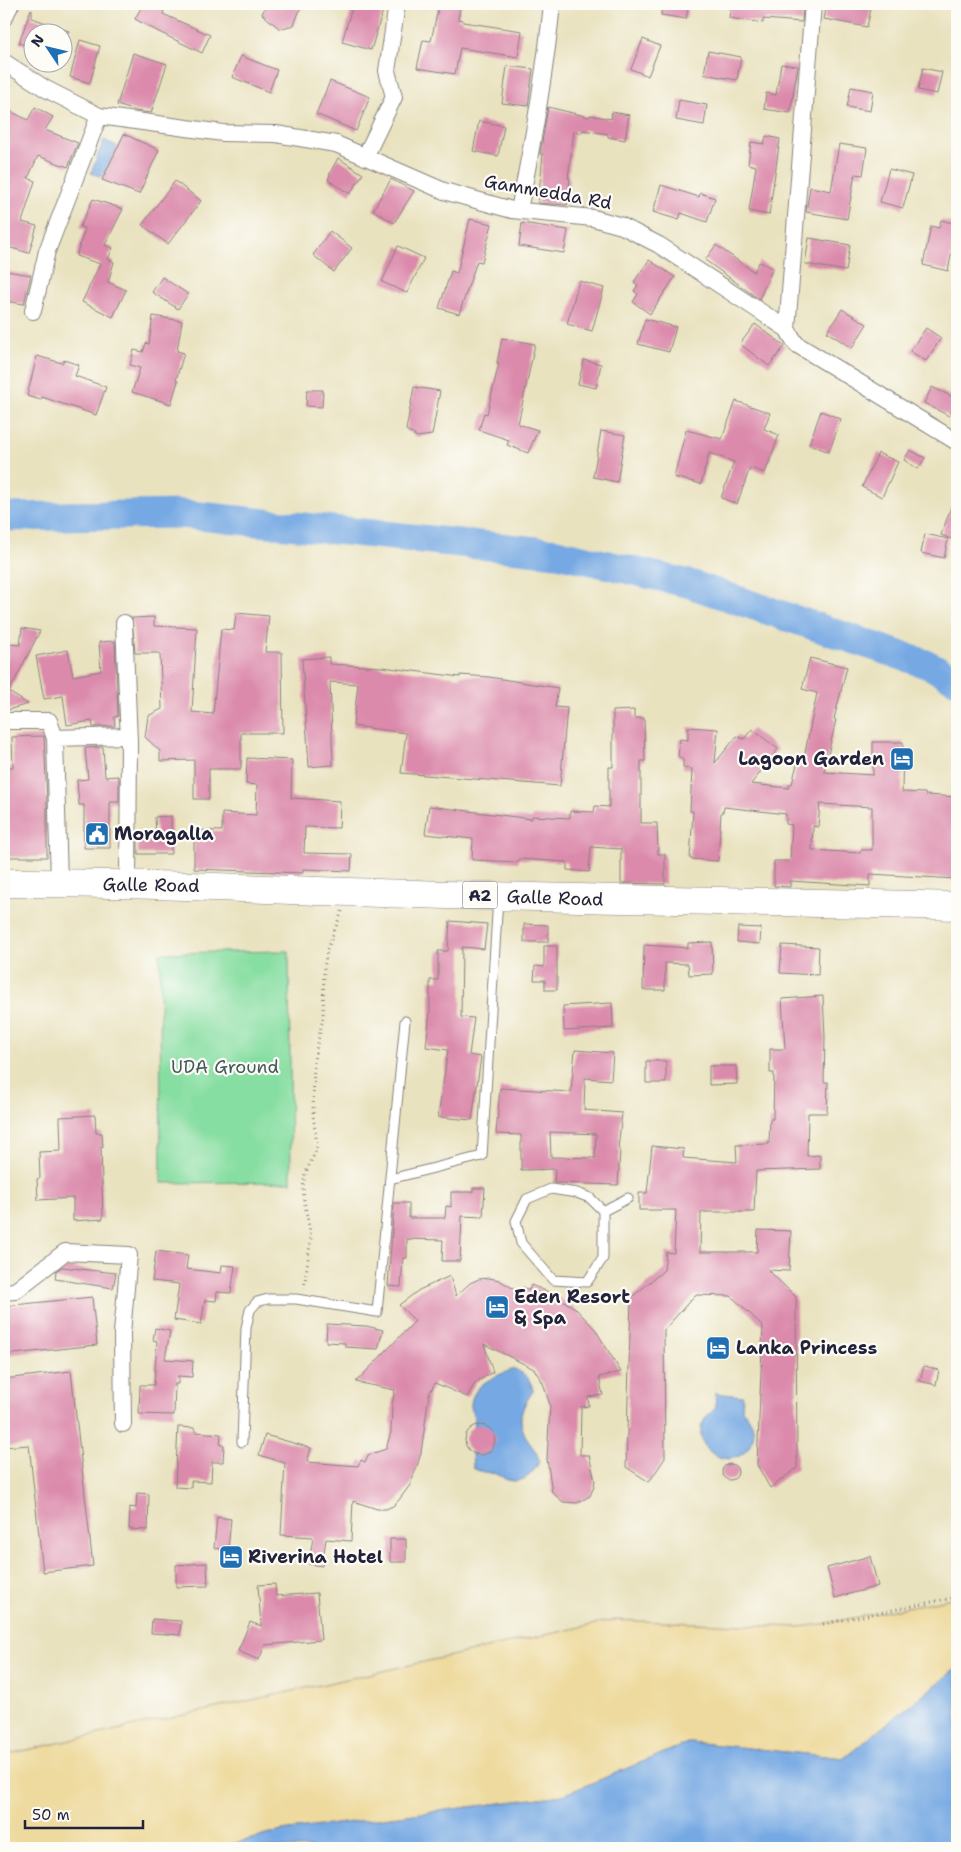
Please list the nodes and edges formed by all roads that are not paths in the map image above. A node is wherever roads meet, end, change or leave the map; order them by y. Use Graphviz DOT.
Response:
graph roads {
  1 [pos="11,4"];
  2 [pos="397,4"];
  3 [pos="552,4"];
  4 [pos="813,4"];
  5 [pos="4,18"];
  6 [pos="4,62"];
  7 [pos="99,116"];
  8 [pos="365,156"];
  9 [pos="519,210"];
  10 [pos="33,311"];
  11 [pos="787,329"];
  12 [pos="957,442"];
  13 [pos="124,623"];
  14 [pos="4,721"];
  15 [pos="128,736"];
  16 [pos="55,738"];
  17 [pos="4,883"];
  18 [pos="59,883"];
  19 [pos="128,884"];
  20 [pos="498,896"];
  21 [pos="957,906"];
  22 [pos="405,1021"];
  23 [pos="390,1179"];
  24 [pos="628,1198"];
  25 [pos="603,1211"];
  26 [pos="4,1292"];
  27 [pos="123,1424"];
  28 [pos="242,1442"];
  1 -- 5 [label="street"];
  2 -- 8 [label="street"];
  3 -- 9 [label="street"];
  4 -- 11 [label="street"];
  6 -- 7 [label="street, Gammedda Rd"];
  7 -- 8 [label="street, Gammedda Rd"];
  7 -- 10 [label="street"];
  8 -- 9 [label="street, Gammedda Rd"];
  9 -- 11 [label="street, Gammedda Rd"];
  11 -- 12 [label="street, Gammedda Rd"];
  13 -- 15 [label="street"];
  14 -- 16 [label="street"];
  15 -- 16 [label="street"];
  15 -- 19 [label="street"];
  16 -- 18 [label="street"];
  17 -- 18 [label="highway, Galle Road / A2"];
  18 -- 19 [label="highway, Galle Road / A2"];
  19 -- 20 [label="highway, Galle Road / A2"];
  20 -- 21 [label="highway, Galle Road / A2"];
  20 -- 23 [label="lane"];
  22 -- 23 [label="lane"];
  23 -- 28 [label="lane"];
  24 -- 25 [label="lane"];
  25 -- 25 [label="lane"];
  26 -- 27 [label="street"];
}
